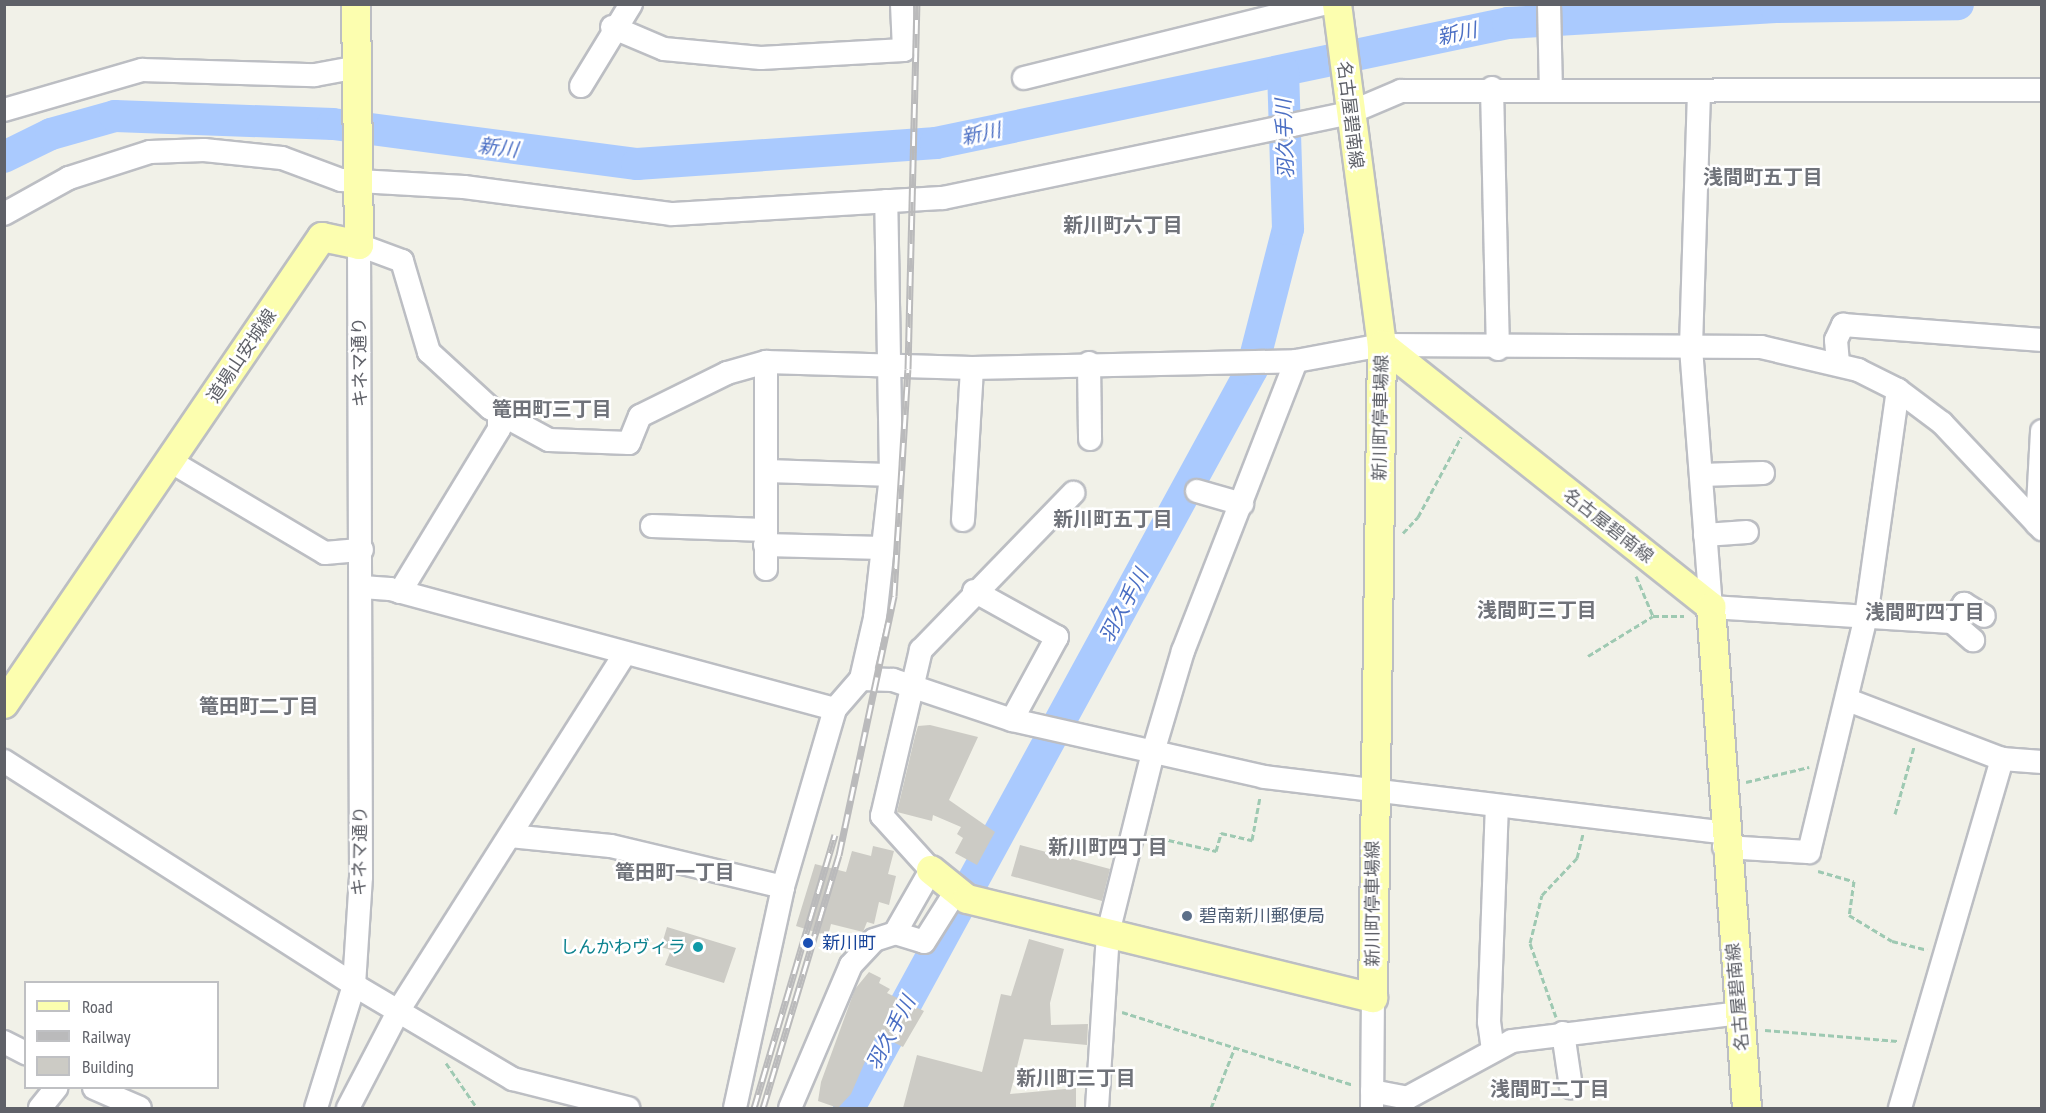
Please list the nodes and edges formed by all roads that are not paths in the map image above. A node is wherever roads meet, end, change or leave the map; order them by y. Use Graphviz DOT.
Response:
graph roads {
  1 [pos="356,4"];
  2 [pos="631,4"];
  3 [pos="902,4"];
  4 [pos="1549,4"];
  5 [pos="1332,6"];
  6 [pos="612,27"];
  7 [pos="358,74"];
  8 [pos="1024,78"];
  9 [pos="581,86"];
  10 [pos="1492,88"];
  11 [pos="1551,88"];
  12 [pos="2042,90"];
  13 [pos="1699,92"];
  14 [pos="1348,108"];
  15 [pos="4,110"];
  16 [pos="359,175"];
  17 [pos="886,201"];
  18 [pos="4,214"];
  19 [pos="358,245"];
  20 [pos="2042,340"];
  21 [pos="1382,345"];
  22 [pos="1691,348"];
  23 [pos="1498,349"];
  24 [pos="1296,361"];
  25 [pos="766,362"];
  26 [pos="1089,363"];
  27 [pos="1838,363"];
  28 [pos="888,368"];
  29 [pos="972,368"];
  30 [pos="1898,390"];
  31 [pos="499,412"];
  32 [pos="2042,431"];
  33 [pos="1090,439"];
  34 [pos="170,461"];
  35 [pos="770,471"];
  36 [pos="1763,473"];
  37 [pos="891,475"];
  38 [pos="1701,475"];
  39 [pos="1197,491"];
  40 [pos="1073,493"];
  41 [pos="1242,504"];
  42 [pos="963,520"];
  43 [pos="652,526"];
  44 [pos="2039,526"];
  45 [pos="1747,532"];
  46 [pos="1705,535"];
  47 [pos="765,538"];
  48 [pos="884,548"];
  49 [pos="362,550"];
  50 [pos="765,569"];
  51 [pos="362,587"];
  52 [pos="974,591"];
  53 [pos="400,592"];
  54 [pos="1711,607"];
  55 [pos="1984,616"];
  56 [pos="1866,617"];
  57 [pos="1952,622"];
  58 [pos="1973,640"];
  59 [pos="623,656"];
  60 [pos="861,679"];
  61 [pos="912,691"];
  62 [pos="1848,700"];
  63 [pos="4,704"];
  64 [pos="835,709"];
  65 [pos="1012,720"];
  66 [pos="1153,752"];
  67 [pos="2002,759"];
  68 [pos="4,760"];
  69 [pos="2042,762"];
  70 [pos="1373,788"];
  71 [pos="1497,808"];
  72 [pos="510,836"];
  73 [pos="1724,840"];
  74 [pos="931,870"];
  75 [pos="783,887"];
  76 [pos="955,893"];
  77 [pos="895,933"];
  78 [pos="1108,933"];
  79 [pos="354,985"];
  80 [pos="1373,998"];
  81 [pos="400,1008"];
  82 [pos="1740,1021"];
  83 [pos="1563,1033"];
  84 [pos="4,1042"];
  85 [pos="1493,1050"];
  86 [pos="24,1052"];
  87 [pos="1571,1087"];
  88 [pos="55,1089"];
  89 [pos="96,1089"];
  90 [pos="1372,1100"];
  91 [pos="40,1108"];
  92 [pos="140,1108"];
  93 [pos="316,1108"];
  94 [pos="348,1108"];
  95 [pos="628,1108"];
  96 [pos="735,1108"];
  97 [pos="790,1108"];
  98 [pos="1096,1108"];
  99 [pos="1747,1108"];
  100 [pos="1900,1108"];
  1 -- 7 [label="main road"];
  2 -- 6 [label="street"];
  3 -- 6 [label="street"];
  4 -- 11 [label="street"];
  5 -- 8 [label="street"];
  5 -- 14 [label="main road, 名古屋碧南線"];
  6 -- 9 [label="street"];
  7 -- 15 [label="street"];
  7 -- 16 [label="main road"];
  10 -- 11 [label="street"];
  10 -- 14 [label="street"];
  10 -- 23 [label="street"];
  11 -- 13 [label="street"];
  12 -- 13 [label="street"];
  13 -- 22 [label="street"];
  14 -- 17 [label="street"];
  14 -- 21 [label="main road, 名古屋碧南線"];
  16 -- 17 [label="street"];
  16 -- 18 [label="street"];
  16 -- 19 [label="main road"];
  17 -- 28 [label="street"];
  19 -- 31 [label="street"];
  19 -- 34 [label="main road, 道場山安城線"];
  19 -- 49 [label="street, キネマ通り"];
  20 -- 27 [label="street"];
  21 -- 23 [label="street"];
  21 -- 24 [label="street"];
  21 -- 54 [label="main road, 名古屋碧南線"];
  21 -- 70 [label="main road, 新川町停車場線"];
  22 -- 23 [label="street"];
  22 -- 27 [label="street"];
  22 -- 38 [label="street"];
  24 -- 26 [label="street"];
  24 -- 41 [label="street"];
  25 -- 28 [label="street"];
  25 -- 31 [label="street"];
  25 -- 35 [label="street"];
  26 -- 29 [label="street"];
  26 -- 33 [label="street"];
  27 -- 30 [label="street"];
  28 -- 29 [label="street"];
  28 -- 37 [label="street"];
  29 -- 42 [label="street"];
  30 -- 44 [label="street"];
  30 -- 56 [label="street"];
  31 -- 53 [label="street"];
  32 -- 44 [label="street"];
  34 -- 49 [label="street"];
  34 -- 63 [label="main road, 道場山安城線"];
  35 -- 37 [label="street"];
  35 -- 47 [label="street"];
  36 -- 38 [label="street"];
  37 -- 48 [label="street"];
  38 -- 46 [label="street"];
  39 -- 41 [label="street"];
  40 -- 52 [label="street"];
  41 -- 66 [label="street"];
  43 -- 47 [label="street"];
  45 -- 46 [label="street"];
  46 -- 54 [label="street"];
  47 -- 48 [label="street"];
  47 -- 50 [label="street"];
  48 -- 60 [label="street"];
  49 -- 51 [label="street, キネマ通り"];
  51 -- 53 [label="street"];
  51 -- 79 [label="street, キネマ通り"];
  52 -- 61 [label="street"];
  52 -- 65 [label="street"];
  53 -- 59 [label="street"];
  54 -- 56 [label="street"];
  54 -- 73 [label="main road, 名古屋碧南線"];
  55 -- 57 [label="street"];
  56 -- 57 [label="street"];
  56 -- 62 [label="street"];
  57 -- 58 [label="street"];
  59 -- 64 [label="street"];
  59 -- 72 [label="street"];
  60 -- 61 [label="street"];
  60 -- 64 [label="street"];
  61 -- 65 [label="street"];
  61 -- 74 [label="street"];
  62 -- 67 [label="street"];
  62 -- 73 [label="street"];
  64 -- 75 [label="street"];
  65 -- 66 [label="street"];
  66 -- 70 [label="street"];
  66 -- 78 [label="street"];
  67 -- 69 [label="street"];
  67 -- 100 [label="street"];
  68 -- 79 [label="street"];
  70 -- 71 [label="street"];
  70 -- 80 [label="main road, 新川町停車場線"];
  71 -- 73 [label="street"];
  71 -- 85 [label="street"];
  72 -- 75 [label="street"];
  72 -- 81 [label="street"];
  73 -- 82 [label="main road, 名古屋碧南線"];
  74 -- 76 [label="main road"];
  74 -- 77 [label="street"];
  75 -- 96 [label="street"];
  76 -- 77 [label="street"];
  76 -- 78 [label="main road"];
  77 -- 97 [label="street"];
  78 -- 80 [label="main road"];
  78 -- 98 [label="street"];
  79 -- 81 [label="street"];
  79 -- 93 [label="street, キネマ通り"];
  80 -- 90 [label="street"];
  81 -- 94 [label="street"];
  81 -- 95 [label="street"];
  82 -- 83 [label="street"];
  82 -- 99 [label="main road, 名古屋碧南線"];
  83 -- 85 [label="street"];
  83 -- 87 [label="street"];
  84 -- 86 [label="street"];
  85 -- 90 [label="street"];
  88 -- 91 [label="street"];
  89 -- 92 [label="street"];
}
